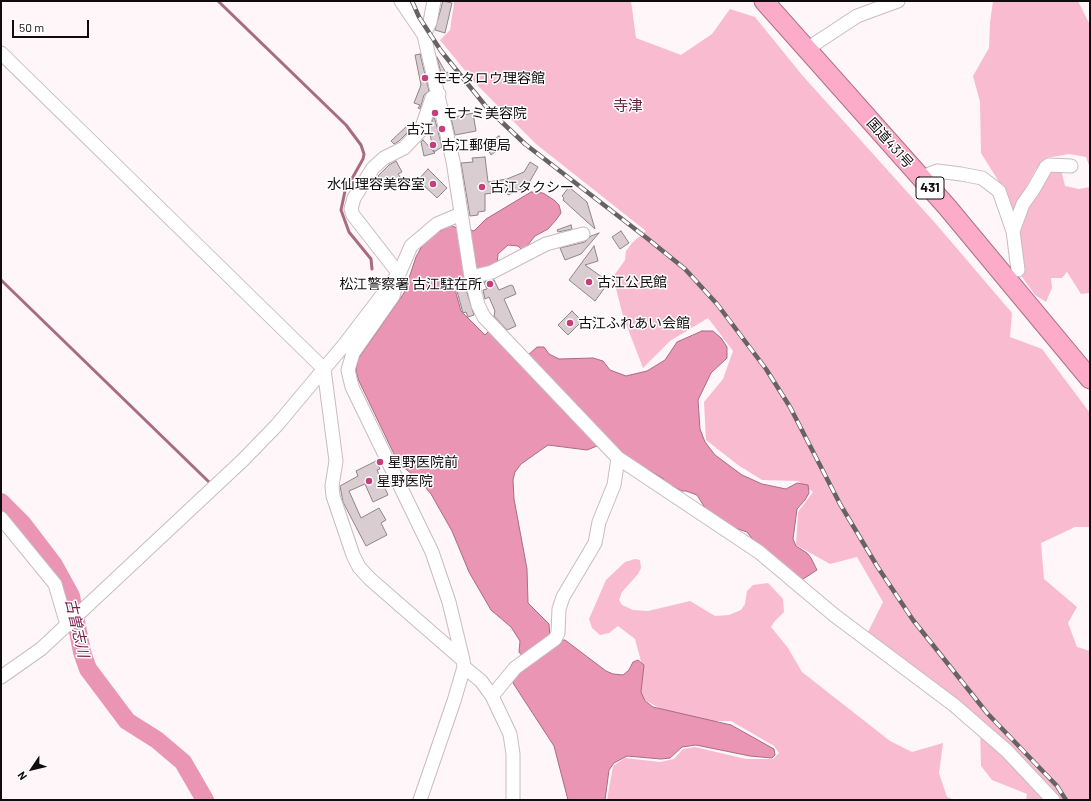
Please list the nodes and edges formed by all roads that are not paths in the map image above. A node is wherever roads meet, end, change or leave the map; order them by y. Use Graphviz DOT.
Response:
graph roads {
  1 [pos="401,1"];
  2 [pos="434,1"];
  3 [pos="764,1"];
  4 [pos="898,1"];
  5 [pos="424,35"];
  6 [pos="807,49"];
  7 [pos="1,53"];
  8 [pos="439,94"];
  9 [pos="1071,166"];
  10 [pos="922,179"];
  11 [pos="460,214"];
  12 [pos="1013,231"];
  13 [pos="583,234"];
  14 [pos="1018,270"];
  15 [pos="399,274"];
  16 [pos="471,277"];
  17 [pos="324,369"];
  18 [pos="1090,379"];
  19 [pos="618,458"];
  20 [pos="1,518"];
  21 [pos="69,623"];
  22 [pos="463,663"];
  23 [pos="1,677"];
  24 [pos="492,696"];
  25 [pos="420,800"];
  26 [pos="513,800"];
  27 [pos="1053,800"];
  1 -- 5 [label="street"];
  2 -- 5 [label="street"];
  3 -- 6 [label="highway, 国道431号 / 431"];
  4 -- 6 [label="street"];
  5 -- 8 [label="street"];
  6 -- 10 [label="highway, 国道431号 / 431"];
  7 -- 17 [label="street"];
  8 -- 11 [label="street"];
  8 -- 15 [label="street"];
  9 -- 12 [label="street"];
  10 -- 12 [label="street"];
  10 -- 18 [label="highway, 国道431号 / 431"];
  11 -- 15 [label="street"];
  11 -- 16 [label="street"];
  12 -- 14 [label="street"];
  13 -- 16 [label="street"];
  15 -- 17 [label="street"];
  15 -- 22 [label="street"];
  16 -- 19 [label="street"];
  17 -- 21 [label="street"];
  17 -- 22 [label="street"];
  19 -- 24 [label="street"];
  19 -- 27 [label="street"];
  20 -- 21 [label="street"];
  21 -- 23 [label="street"];
  22 -- 24 [label="street"];
  22 -- 25 [label="street"];
  24 -- 26 [label="street"];
}
